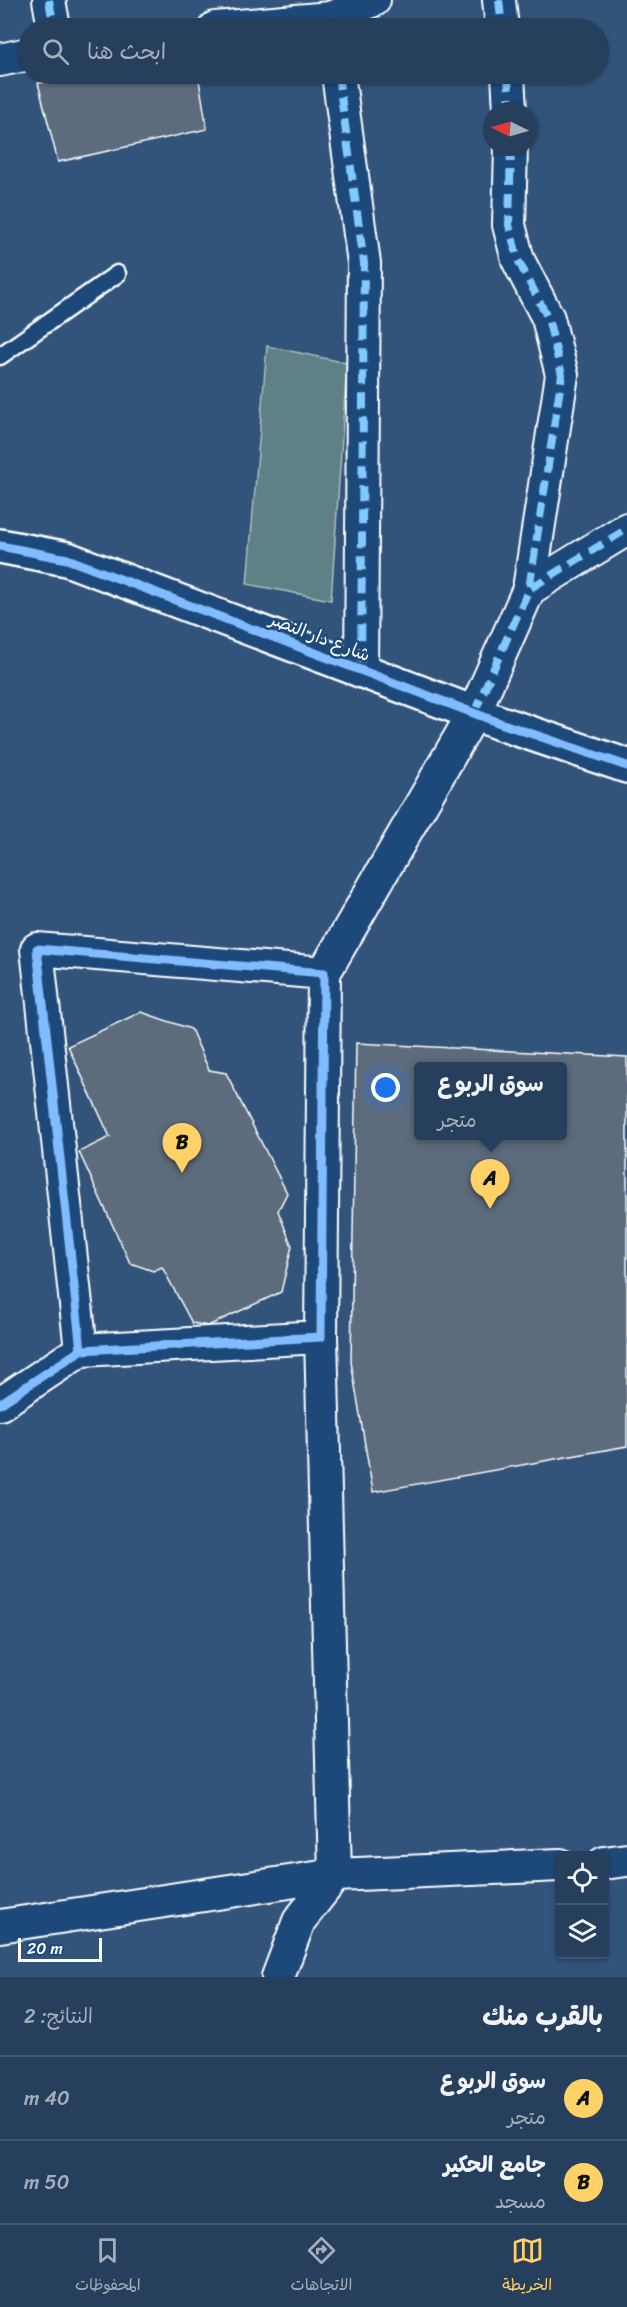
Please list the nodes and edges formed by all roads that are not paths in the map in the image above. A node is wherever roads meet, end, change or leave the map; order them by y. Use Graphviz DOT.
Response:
graph roads {
  1 [pos="49,0"];
  2 [pos="374,0"];
  3 [pos="499,0"];
  4 [pos="52,18"];
  5 [pos="340,18"];
  6 [pos="501,18"];
  7 [pos="18,56"];
  8 [pos="0,60"];
  9 [pos="339,84"];
  10 [pos="509,84"];
  11 [pos="510,102"];
  12 [pos="511,156"];
  13 [pos="117,274"];
  14 [pos="0,356"];
  15 [pos="627,530"];
  16 [pos="0,546"];
  17 [pos="529,589"];
  18 [pos="361,670"];
  19 [pos="474,713"];
  20 [pos="627,766"];
  21 [pos="324,973"];
  22 [pos="321,1337"];
  23 [pos="81,1350"];
  24 [pos="0,1404"];
  25 [pos="627,1860"];
  26 [pos="609,1862"];
  27 [pos="555,1865"];
  28 [pos="335,1875"];
  29 [pos="0,1926"];
  30 [pos="278,1977"];
  1 -- 4 [label="street"];
  2 -- 5 [label="street"];
  3 -- 6 [label="street"];
  7 -- 8 [label="street"];
  9 -- 18 [label="street"];
  10 -- 11 [label="street"];
  12 -- 17 [label="street"];
  13 -- 14 [label="lane"];
  15 -- 17 [label="street"];
  16 -- 18 [label="street, شارع دار النصر"];
  17 -- 19 [label="street"];
  18 -- 19 [label="street, شارع دار النصر"];
  19 -- 20 [label="street, شارع دار النصر"];
  19 -- 21 [label="street"];
  21 -- 22 [label="street"];
  21 -- 23 [label="street"];
  22 -- 23 [label="street"];
  22 -- 28 [label="street"];
  23 -- 24 [label="street"];
  25 -- 26 [label="street"];
  27 -- 28 [label="street"];
  28 -- 29 [label="street"];
  28 -- 30 [label="street"];
}
